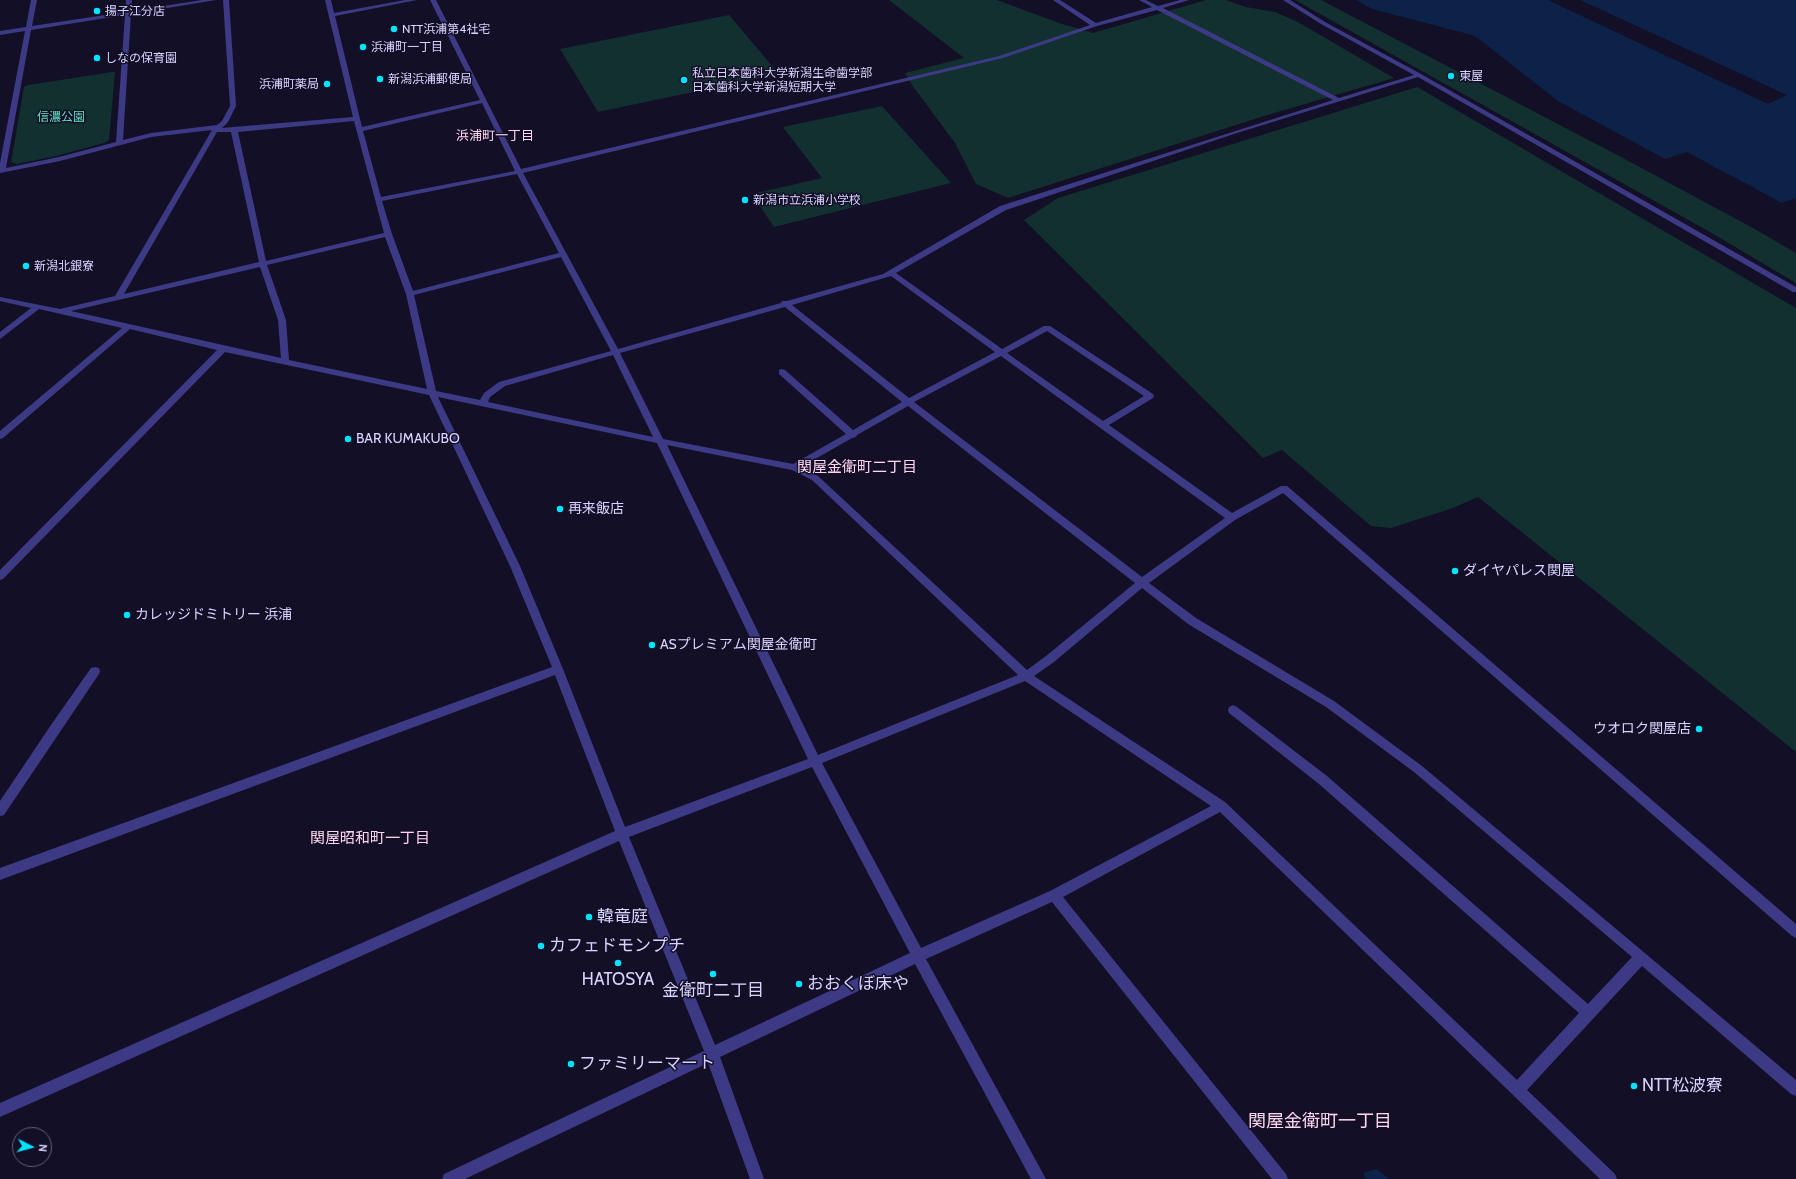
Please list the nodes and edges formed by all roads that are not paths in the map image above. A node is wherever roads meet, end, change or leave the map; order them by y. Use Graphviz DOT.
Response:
graph roads {
  1 [pos="34,0"];
  2 [pos="129,0"];
  3 [pos="213,0"];
  4 [pos="226,0"];
  5 [pos="328,0"];
  6 [pos="414,0"];
  7 [pos="433,0"];
  8 [pos="1056,0"];
  9 [pos="1142,0"];
  10 [pos="1186,0"];
  11 [pos="1286,0"];
  12 [pos="1156,8"];
  13 [pos="128,13"];
  14 [pos="332,15"];
  15 [pos="1095,25"];
  16 [pos="29,28"];
  17 [pos="0,33"];
  18 [pos="1419,74"];
  19 [pos="1339,100"];
  20 [pos="484,101"];
  21 [pos="357,119"];
  22 [pos="216,129"];
  23 [pos="234,130"];
  24 [pos="359,130"];
  25 [pos="120,143"];
  26 [pos="1,171"];
  27 [pos="519,172"];
  28 [pos="378,200"];
  29 [pos="388,234"];
  30 [pos="563,254"];
  31 [pos="263,263"];
  32 [pos="891,273"];
  33 [pos="1796,290"];
  34 [pos="410,294"];
  35 [pos="0,299"];
  36 [pos="117,299"];
  37 [pos="785,303"];
  38 [pos="38,306"];
  39 [pos="62,312"];
  40 [pos="128,327"];
  41 [pos="0,336"];
  42 [pos="223,349"];
  43 [pos="1001,352"];
  44 [pos="616,353"];
  45 [pos="285,362"];
  46 [pos="782,372"];
  47 [pos="432,393"];
  48 [pos="908,402"];
  49 [pos="483,403"];
  50 [pos="1102,425"];
  51 [pos="853,434"];
  52 [pos="0,436"];
  53 [pos="660,441"];
  54 [pos="794,467"];
  55 [pos="1232,518"];
  56 [pos="0,576"];
  57 [pos="1142,583"];
  58 [pos="558,669"];
  59 [pos="96,671"];
  60 [pos="1026,676"];
  61 [pos="1233,710"];
  62 [pos="815,761"];
  63 [pos="1221,806"];
  64 [pos="0,811"];
  65 [pos="622,834"];
  66 [pos="0,874"];
  67 [pos="1054,895"];
  68 [pos="1796,932"];
  69 [pos="918,956"];
  70 [pos="1641,956"];
  71 [pos="1589,1013"];
  72 [pos="712,1054"];
  73 [pos="1796,1089"];
  74 [pos="1517,1090"];
  75 [pos="0,1110"];
  76 [pos="449,1179"];
  77 [pos="757,1179"];
  78 [pos="1039,1179"];
  79 [pos="1281,1179"];
  80 [pos="1610,1179"];
  1 -- 16 [label="street"];
  2 -- 13 [label="street"];
  3 -- 13 [label="street"];
  4 -- 22 [label="street"];
  5 -- 14 [label="street"];
  6 -- 14 [label="street"];
  7 -- 20 [label="street"];
  8 -- 15 [label="street"];
  9 -- 12 [label="street"];
  10 -- 12 [label="street"];
  11 -- 18 [label="street"];
  12 -- 15 [label="street"];
  12 -- 19 [label="street"];
  13 -- 16 [label="street"];
  13 -- 25 [label="street"];
  14 -- 21 [label="street"];
  15 -- 27 [label="street"];
  16 -- 17 [label="street"];
  16 -- 26 [label="street"];
  18 -- 19 [label="street"];
  18 -- 33 [label="street"];
  19 -- 32 [label="street"];
  20 -- 24 [label="street"];
  20 -- 27 [label="street"];
  21 -- 23 [label="street"];
  21 -- 24 [label="street"];
  22 -- 23 [label="street"];
  22 -- 25 [label="street"];
  22 -- 36 [label="street"];
  23 -- 31 [label="street"];
  24 -- 28 [label="street"];
  25 -- 26 [label="street"];
  27 -- 28 [label="street"];
  27 -- 30 [label="street"];
  28 -- 29 [label="street"];
  29 -- 31 [label="street"];
  29 -- 34 [label="street"];
  30 -- 34 [label="street"];
  30 -- 44 [label="street"];
  31 -- 36 [label="street"];
  31 -- 45 [label="street"];
  32 -- 37 [label="street"];
  32 -- 43 [label="street"];
  34 -- 47 [label="street"];
  35 -- 38 [label="street"];
  36 -- 39 [label="street"];
  37 -- 44 [label="street"];
  37 -- 48 [label="street"];
  38 -- 39 [label="street"];
  38 -- 41 [label="street"];
  39 -- 40 [label="street"];
  40 -- 42 [label="street"];
  40 -- 52 [label="street"];
  42 -- 45 [label="street"];
  42 -- 56 [label="street"];
  43 -- 48 [label="street"];
  43 -- 50 [label="street"];
  43 -- 50 [label="street"];
  44 -- 49 [label="street"];
  44 -- 53 [label="street"];
  45 -- 47 [label="street"];
  46 -- 51 [label="street"];
  47 -- 49 [label="street"];
  47 -- 58 [label="street"];
  48 -- 51 [label="street"];
  48 -- 57 [label="street"];
  49 -- 53 [label="street"];
  50 -- 55 [label="street"];
  51 -- 54 [label="street"];
  53 -- 54 [label="street"];
  53 -- 62 [label="street"];
  54 -- 60 [label="street"];
  55 -- 57 [label="street"];
  55 -- 68 [label="street"];
  57 -- 60 [label="street"];
  57 -- 70 [label="street"];
  58 -- 65 [label="street"];
  58 -- 66 [label="street"];
  59 -- 64 [label="street"];
  60 -- 62 [label="street"];
  60 -- 63 [label="street"];
  61 -- 71 [label="street"];
  62 -- 65 [label="street"];
  62 -- 69 [label="street"];
  63 -- 67 [label="street"];
  63 -- 74 [label="street"];
  65 -- 72 [label="street"];
  65 -- 75 [label="street"];
  67 -- 69 [label="street"];
  67 -- 79 [label="street"];
  69 -- 72 [label="street"];
  69 -- 78 [label="street"];
  70 -- 71 [label="street"];
  70 -- 73 [label="street"];
  71 -- 74 [label="street"];
  72 -- 76 [label="street"];
  72 -- 77 [label="street"];
  74 -- 80 [label="street"];
}
